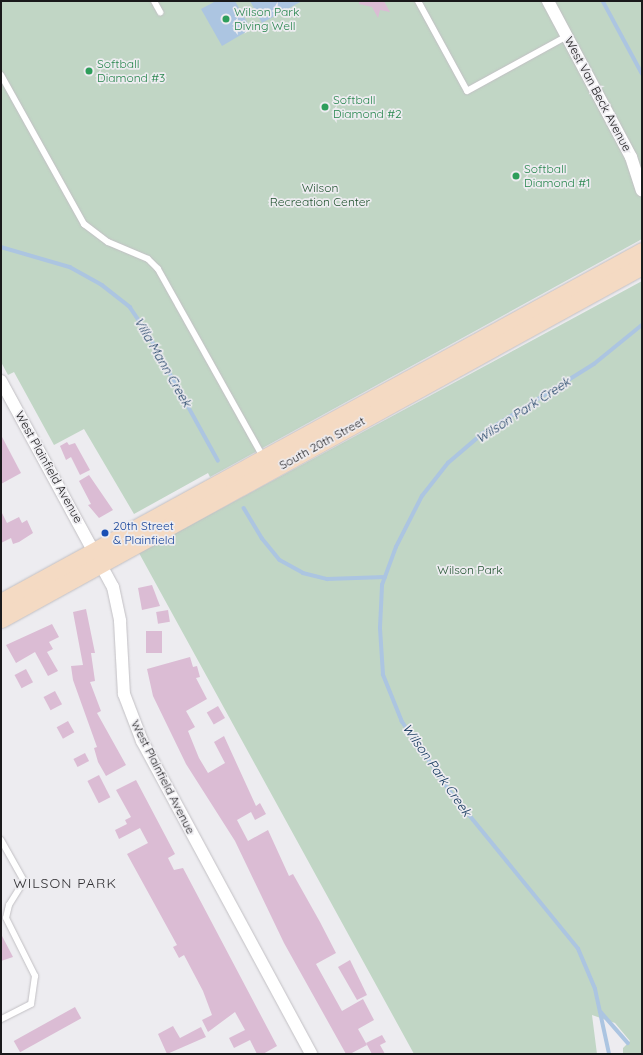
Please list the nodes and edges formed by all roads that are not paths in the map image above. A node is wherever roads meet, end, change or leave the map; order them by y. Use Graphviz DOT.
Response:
graph roads {
  1 [pos="154,1"];
  2 [pos="418,1"];
  3 [pos="548,1"];
  4 [pos="160,12"];
  5 [pos="567,36"];
  6 [pos="1,75"];
  7 [pos="642,190"];
  8 [pos="642,251"];
  9 [pos="642,266"];
  10 [pos="1,381"];
  11 [pos="4,393"];
  12 [pos="367,410"];
  13 [pos="267,465"];
  14 [pos="99,557"];
  15 [pos="1,602"];
  16 [pos="1,619"];
  17 [pos="1,840"];
  18 [pos="1,1020"];
  19 [pos="311,1054"];
  1 -- 4 [label="lane"];
  2 -- 5 [label="lane"];
  3 -- 5 [label="street, West Van Beck Avenue"];
  5 -- 7 [label="street, West Van Beck Avenue"];
  6 -- 13 [label="lane"];
  8 -- 12 [label="street, South 20th Street"];
  9 -- 12 [label="street, South 20th Street"];
  10 -- 11 [label="street, West Plainfield Avenue"];
  11 -- 14 [label="street, West Plainfield Avenue"];
  12 -- 13 [label="street, South 20th Street"];
  13 -- 14 [label="street, South 20th Street"];
  14 -- 15 [label="street, South 20th Street"];
  14 -- 16 [label="street, South 20th Street"];
  14 -- 19 [label="street, West Plainfield Avenue"];
  17 -- 18 [label="lane"];
}
